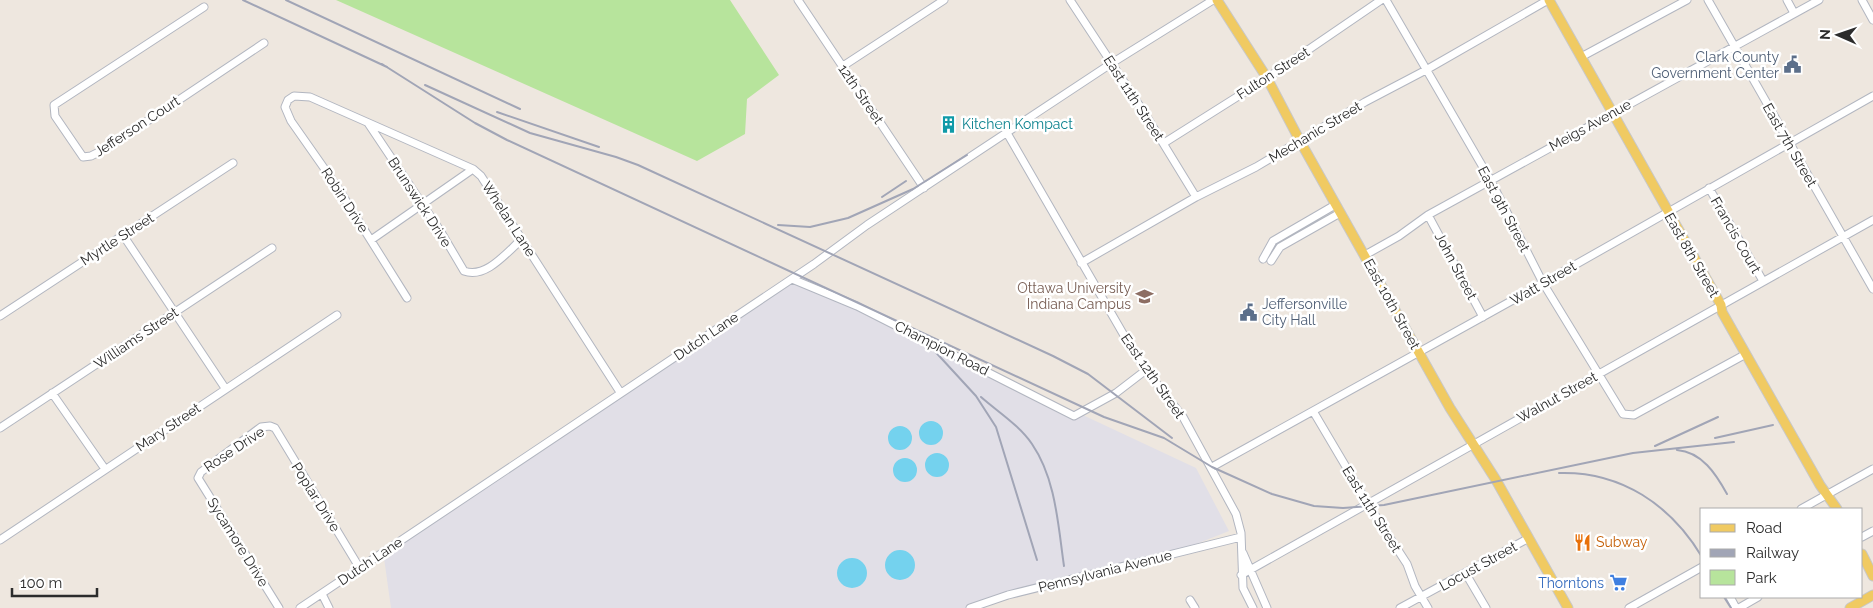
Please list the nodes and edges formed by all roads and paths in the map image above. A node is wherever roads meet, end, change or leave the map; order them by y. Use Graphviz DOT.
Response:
graph roads {
  1 [pos="798,0"];
  2 [pos="944,0"];
  3 [pos="1070,0"];
  4 [pos="1213,0"];
  5 [pos="1217,0"];
  6 [pos="1381,0"];
  7 [pos="1386,0"];
  8 [pos="1548,0"];
  9 [pos="1688,0"];
  10 [pos="1708,0"];
  11 [pos="1787,0"];
  12 [pos="1819,0"];
  13 [pos="1862,0"];
  14 [pos="204,7"];
  15 [pos="1794,13"];
  16 [pos="1873,20"];
  17 [pos="264,42"];
  18 [pos="1734,47"];
  19 [pos="1581,58"];
  20 [pos="1112,63"];
  21 [pos="843,66"];
  22 [pos="1426,70"];
  23 [pos="1267,78"];
  24 [pos="1873,96"];
  25 [pos="287,102"];
  26 [pos="1613,112"];
  27 [pos="368,123"];
  28 [pos="1007,133"];
  29 [pos="1300,141"];
  30 [pos="1164,143"];
  31 [pos="1788,144"];
  32 [pos="233,162"];
  33 [pos="473,169"];
  34 [pos="1490,181"];
  35 [pos="924,188"];
  36 [pos="1709,188"];
  37 [pos="1196,197"];
  38 [pos="423,205"];
  39 [pos="1338,209"];
  40 [pos="1666,211"];
  41 [pos="1428,215"];
  42 [pos="1873,220"];
  43 [pos="123,235"];
  44 [pos="1843,236"];
  45 [pos="522,239"];
  46 [pos="371,240"];
  47 [pos="272,248"];
  48 [pos="1365,255"];
  49 [pos="1263,259"];
  50 [pos="1271,261"];
  51 [pos="1081,263"];
  52 [pos="792,279"];
  53 [pos="1763,281"];
  54 [pos="1543,283"];
  55 [pos="1873,289"];
  56 [pos="407,298"];
  57 [pos="1721,305"];
  58 [pos="174,312"];
  59 [pos="336,315"];
  60 [pos="0,316"];
  61 [pos="1483,317"];
  62 [pos="1419,352"];
  63 [pos="1746,354"];
  64 [pos="1146,370"];
  65 [pos="1600,373"];
  66 [pos="224,388"];
  67 [pos="620,392"];
  68 [pos="52,393"];
  69 [pos="1313,411"];
  70 [pos="272,427"];
  71 [pos="0,428"];
  72 [pos="1472,445"];
  73 [pos="524,448"];
  74 [pos="530,455"];
  75 [pos="1212,467"];
  76 [pos="105,469"];
  77 [pos="1873,469"];
  78 [pos="199,476"];
  79 [pos="1828,494"];
  80 [pos="1368,504"];
  81 [pos="1804,508"];
  82 [pos="1835,508"];
  83 [pos="1528,538"];
  84 [pos="0,540"];
  85 [pos="1241,541"];
  86 [pos="1863,556"];
  87 [pos="359,567"];
  88 [pos="1700,567"];
  89 [pos="1249,570"];
  90 [pos="1466,574"];
  91 [pos="1241,575"];
  92 [pos="1873,576"];
  93 [pos="322,594"];
  94 [pos="1873,594"];
  95 [pos="1422,598"];
  96 [pos="1756,598"];
  97 [pos="1190,600"];
  98 [pos="279,608"];
  99 [pos="300,608"];
  100 [pos="329,608"];
  101 [pos="970,608"];
  102 [pos="1195,608"];
  103 [pos="1253,608"];
  104 [pos="1266,608"];
  105 [pos="1400,608"];
  106 [pos="1428,608"];
  107 [pos="1486,608"];
  108 [pos="1568,608"];
  109 [pos="1628,608"];
  110 [pos="1737,608"];
  111 [pos="1850,608"];
  1 -- 21 [label="street, 12th Street"];
  2 -- 21 [label="street"];
  3 -- 20 [label="street, East 11th Street"];
  4 -- 20 [label="street, Dutch Lane"];
  5 -- 23 [label="main road, East 10th Street"];
  6 -- 23 [label="street, Fulton Street"];
  7 -- 22 [label="street, East 9th Street"];
  8 -- 19 [label="main road, East 8th Street"];
  8 -- 22 [label="street, Mechanic Street"];
  9 -- 19 [label="street"];
  10 -- 18 [label="street, East 7th Street"];
  11 -- 15 [label="street"];
  12 -- 15 [label="street, Meigs Avenue"];
  13 -- 16 [label="street"];
  14 -- 17 [label="street, Jefferson Court"];
  15 -- 18 [label="street, Meigs Avenue"];
  18 -- 26 [label="street, Meigs Avenue"];
  18 -- 31 [label="street, East 7th Street"];
  19 -- 26 [label="main road, East 8th Street"];
  20 -- 28 [label="street, Dutch Lane"];
  20 -- 30 [label="street, East 11th Street"];
  21 -- 35 [label="street, 12th Street"];
  22 -- 29 [label="street, Mechanic Street"];
  22 -- 34 [label="street, East 9th Street"];
  23 -- 29 [label="main road, East 10th Street"];
  23 -- 30 [label="street, Fulton Street"];
  24 -- 31 [label="street, Watt Street"];
  25 -- 27 [label="street, Whelan Lane"];
  25 -- 46 [label="street, Robin Drive"];
  26 -- 34 [label="street, Meigs Avenue"];
  26 -- 40 [label="main road, East 8th Street"];
  27 -- 33 [label="street, Whelan Lane"];
  27 -- 38 [label="street, Brunswick Drive"];
  28 -- 35 [label="street, Dutch Lane"];
  28 -- 51 [label="street, East 12th Street"];
  29 -- 37 [label="street, Mechanic Street"];
  29 -- 39 [label="main road, East 10th Street"];
  30 -- 37 [label="street, East 11th Street"];
  31 -- 36 [label="street, Watt Street"];
  31 -- 44 [label="street, East 7th Street"];
  32 -- 43 [label="street, Myrtle Street"];
  33 -- 38 [label="street"];
  33 -- 45 [label="street, Whelan Lane"];
  34 -- 41 [label="street, Meigs Avenue"];
  34 -- 54 [label="street, East 9th Street"];
  35 -- 52 [label="street, Dutch Lane"];
  36 -- 40 [label="street, Watt Street"];
  36 -- 53 [label="street, Francis Court"];
  37 -- 51 [label="street, Mechanic Street"];
  38 -- 45 [label="street, Brunswick Drive"];
  38 -- 46 [label="street"];
  39 -- 48 [label="main road, East 10th Street"];
  39 -- 49 [label="street"];
  39 -- 50 [label="street"];
  40 -- 54 [label="street, Watt Street"];
  40 -- 57 [label="main road, East 8th Street"];
  41 -- 48 [label="street, Meigs Avenue"];
  41 -- 61 [label="street, John Street"];
  42 -- 44 [label="street, Walnut Street"];
  43 -- 58 [label="street"];
  43 -- 60 [label="street, Myrtle Street"];
  44 -- 53 [label="street, Walnut Street"];
  44 -- 55 [label="street, East 7th Street"];
  45 -- 67 [label="street, Whelan Lane"];
  46 -- 56 [label="street, Robin Drive"];
  47 -- 58 [label="street, Williams Street"];
  48 -- 62 [label="main road, East 10th Street"];
  51 -- 64 [label="street, East 12th Street"];
  52 -- 64 [label="street, Champion Road"];
  52 -- 67 [label="street, Dutch Lane"];
  53 -- 57 [label="street, Walnut Street"];
  54 -- 61 [label="street, Watt Street"];
  54 -- 65 [label="street, East 9th Street"];
  57 -- 63 [label="main road, East 8th Street"];
  57 -- 65 [label="street, Walnut Street"];
  58 -- 66 [label="street"];
  58 -- 68 [label="street, Williams Street"];
  59 -- 66 [label="street, Mary Street"];
  61 -- 62 [label="street, Watt Street"];
  62 -- 69 [label="street, Watt Street"];
  62 -- 72 [label="main road, East 10th Street"];
  63 -- 65 [label="street, East 9th Street"];
  63 -- 79 [label="main road, East 8th Street"];
  64 -- 75 [label="street, East 12th Street"];
  65 -- 72 [label="street, Walnut Street"];
  66 -- 76 [label="street, Mary Street"];
  67 -- 74 [label="street, Dutch Lane"];
  68 -- 71 [label="street, Williams Street"];
  68 -- 76 [label="street"];
  69 -- 75 [label="street, Watt Street"];
  69 -- 80 [label="street, East 11th Street"];
  70 -- 78 [label="street, Rose Drive"];
  70 -- 87 [label="street, Poplar Drive"];
  72 -- 80 [label="street, Walnut Street"];
  72 -- 83 [label="main road, East 10th Street"];
  73 -- 74 [label="street"];
  74 -- 87 [label="street, Dutch Lane"];
  75 -- 85 [label="street, East 12th Street"];
  76 -- 84 [label="street, Mary Street"];
  77 -- 79 [label="street"];
  78 -- 98 [label="street, Sycamore Drive"];
  79 -- 81 [label="street"];
  79 -- 82 [label="main road, East 8th Street"];
  80 -- 89 [label="street, Walnut Street"];
  80 -- 95 [label="street, East 11th Street"];
  83 -- 90 [label="street, Locust Street"];
  83 -- 108 [label="main road, East 10th Street"];
  85 -- 89 [label="street, East 12th Street"];
  85 -- 91 [label="street, East 12th Street"];
  85 -- 101 [label="street, Pennsylvania Avenue"];
  86 -- 92 [label="main road"];
  87 -- 93 [label="street, Dutch Lane"];
  88 -- 109 [label="street"];
  89 -- 91 [label="street, Walnut Street"];
  89 -- 104 [label="street, East 12th Street"];
  90 -- 95 [label="street, Locust Street"];
  90 -- 107 [label="street"];
  91 -- 103 [label="street, East 12th Street"];
  93 -- 99 [label="street, Dutch Lane"];
  93 -- 100 [label="street"];
  94 -- 111 [label="main road"];
  95 -- 105 [label="street, Locust Street"];
  95 -- 106 [label="street, East 11th Street"];
  96 -- 110 [label="street"];
  97 -- 102 [label="street"];
}
